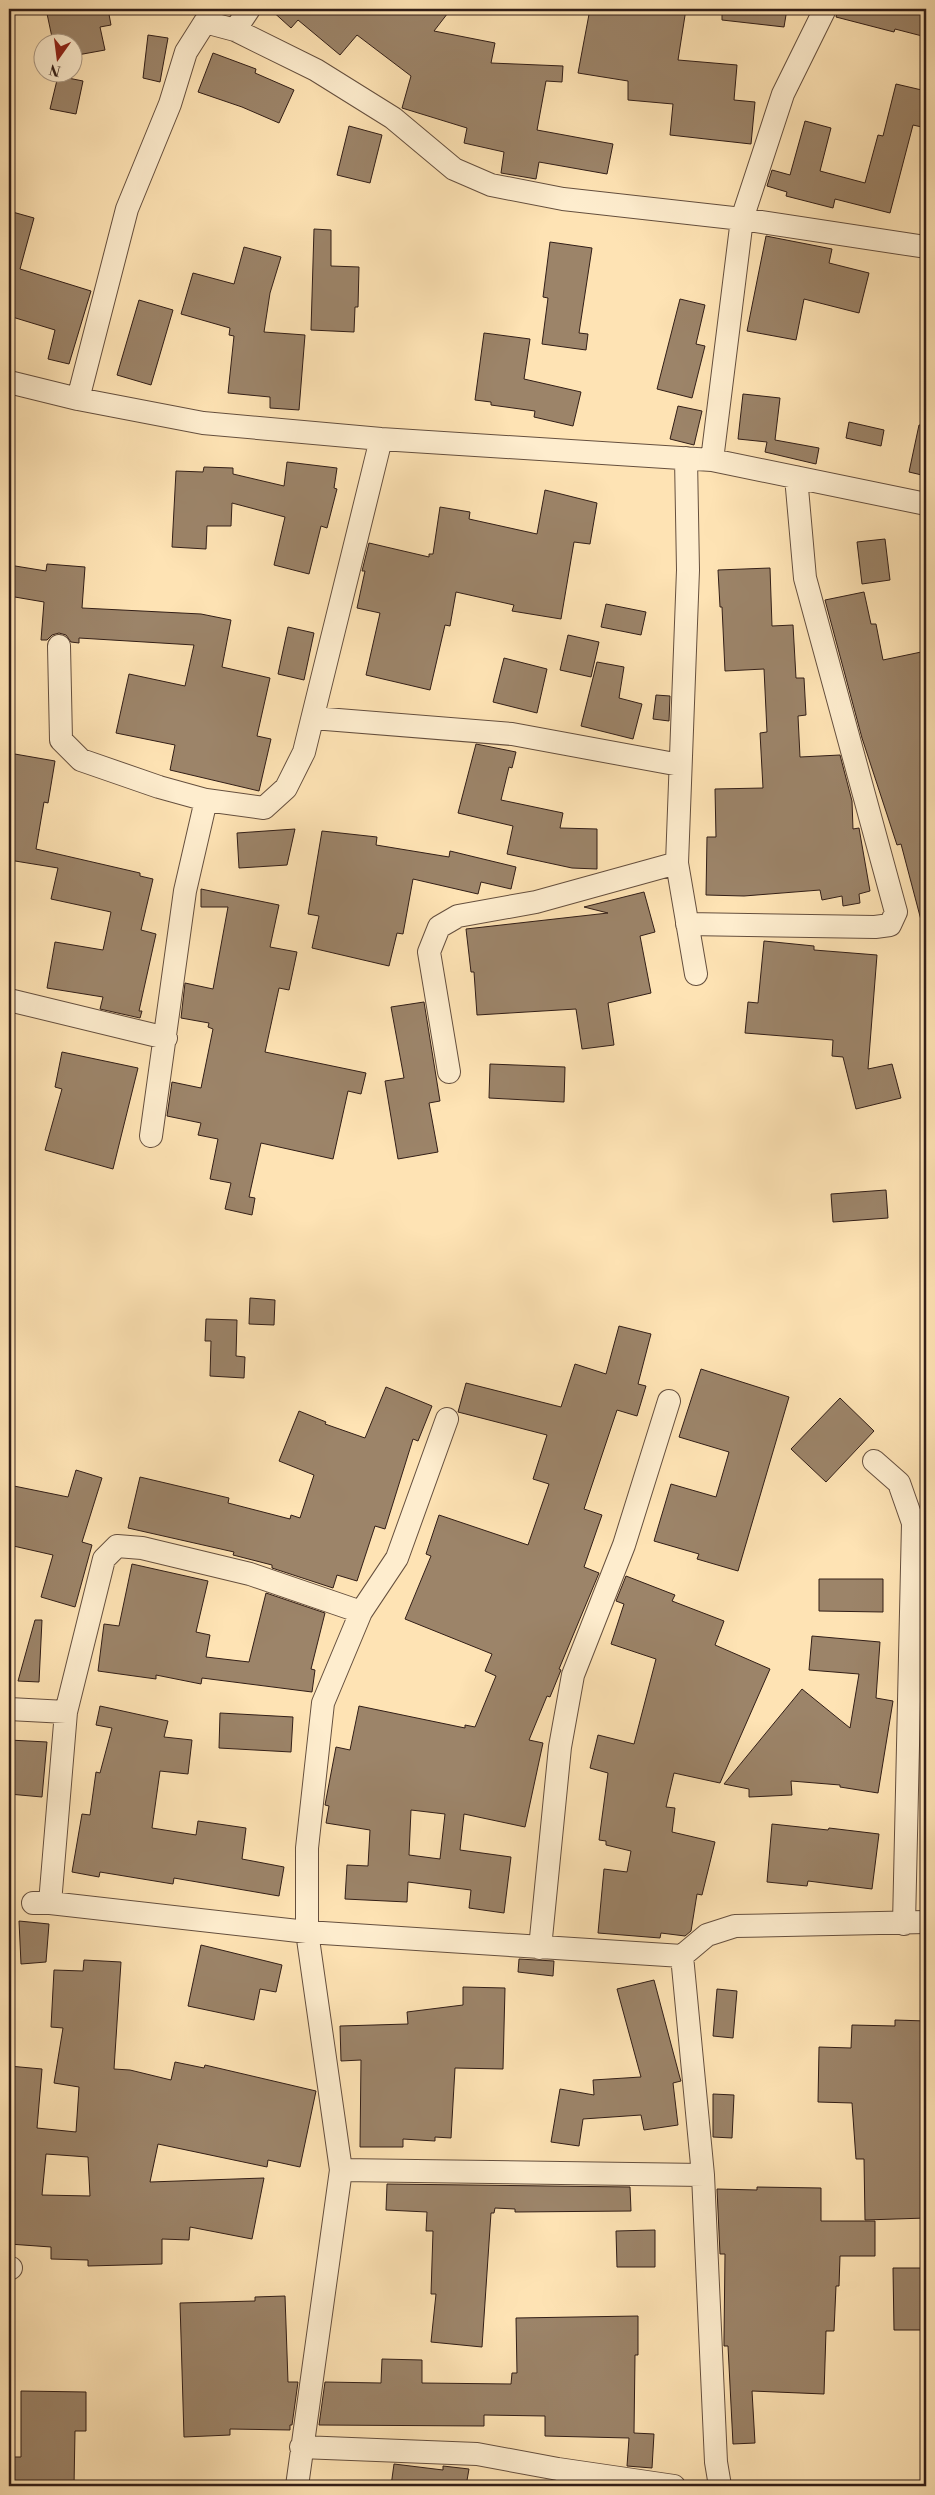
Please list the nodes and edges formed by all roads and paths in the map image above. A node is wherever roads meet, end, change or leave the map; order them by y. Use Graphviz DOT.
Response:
graph roads {
  1 [pos="249,9"];
  2 [pos="825,9"];
  3 [pos="234,30"];
  4 [pos="742,219"];
  5 [pos="926,247"];
  6 [pos="9,382"];
  7 [pos="78,399"];
  8 [pos="381,439"];
  9 [pos="686,458"];
  10 [pos="712,460"];
  11 [pos="796,477"];
  12 [pos="926,504"];
  13 [pos="59,646"];
  14 [pos="313,718"];
  15 [pos="680,765"];
  16 [pos="206,800"];
  17 [pos="677,863"];
  18 [pos="687,924"];
  19 [pos="696,974"];
  20 [pos="9,1000"];
  21 [pos="166,1038"];
  22 [pos="449,1072"];
  23 [pos="151,1136"];
  24 [pos="669,1401"];
  25 [pos="447,1418"];
  26 [pos="874,1461"];
  27 [pos="361,1612"];
  28 [pos="9,1709"];
  29 [pos="66,1712"];
  30 [pos="915,1923"];
  31 [pos="308,1932"];
  32 [pos="540,1948"];
  33 [pos="682,1956"];
  34 [pos="341,2170"];
  35 [pos="703,2175"];
  36 [pos="301,2447"];
  37 [pos="297,2486"];
  38 [pos="674,2486"];
  39 [pos="720,2486"];
  1 -- 3 [label="street"];
  2 -- 4 [label="street"];
  3 -- 4 [label="street"];
  3 -- 7 [label="street"];
  4 -- 5 [label="street"];
  4 -- 10 [label="street"];
  6 -- 7 [label="street"];
  7 -- 8 [label="street"];
  8 -- 9 [label="street"];
  8 -- 14 [label="street"];
  9 -- 10 [label="street"];
  9 -- 15 [label="street"];
  10 -- 11 [label="street"];
  11 -- 12 [label="street"];
  11 -- 18 [label="street"];
  13 -- 16 [label="street"];
  14 -- 15 [label="street"];
  14 -- 16 [label="street"];
  15 -- 17 [label="street"];
  16 -- 21 [label="street"];
  17 -- 18 [label="street"];
  17 -- 22 [label="street"];
  18 -- 19 [label="street"];
  20 -- 21 [label="street"];
  21 -- 23 [label="street"];
  24 -- 32 [label="street"];
  25 -- 27 [label="street"];
  26 -- 30 [label="street"];
  27 -- 29 [label="street"];
  27 -- 31 [label="street"];
  28 -- 29 [label="street"];
  29 -- 31 [label="street"];
  30 -- 33 [label="street"];
  31 -- 32 [label="street"];
  31 -- 34 [label="street"];
  32 -- 33 [label="street"];
  33 -- 35 [label="street"];
  34 -- 35 [label="street"];
  34 -- 36 [label="street"];
  35 -- 39 [label="street"];
  36 -- 37 [label="street"];
  36 -- 38 [label="street"];
}
